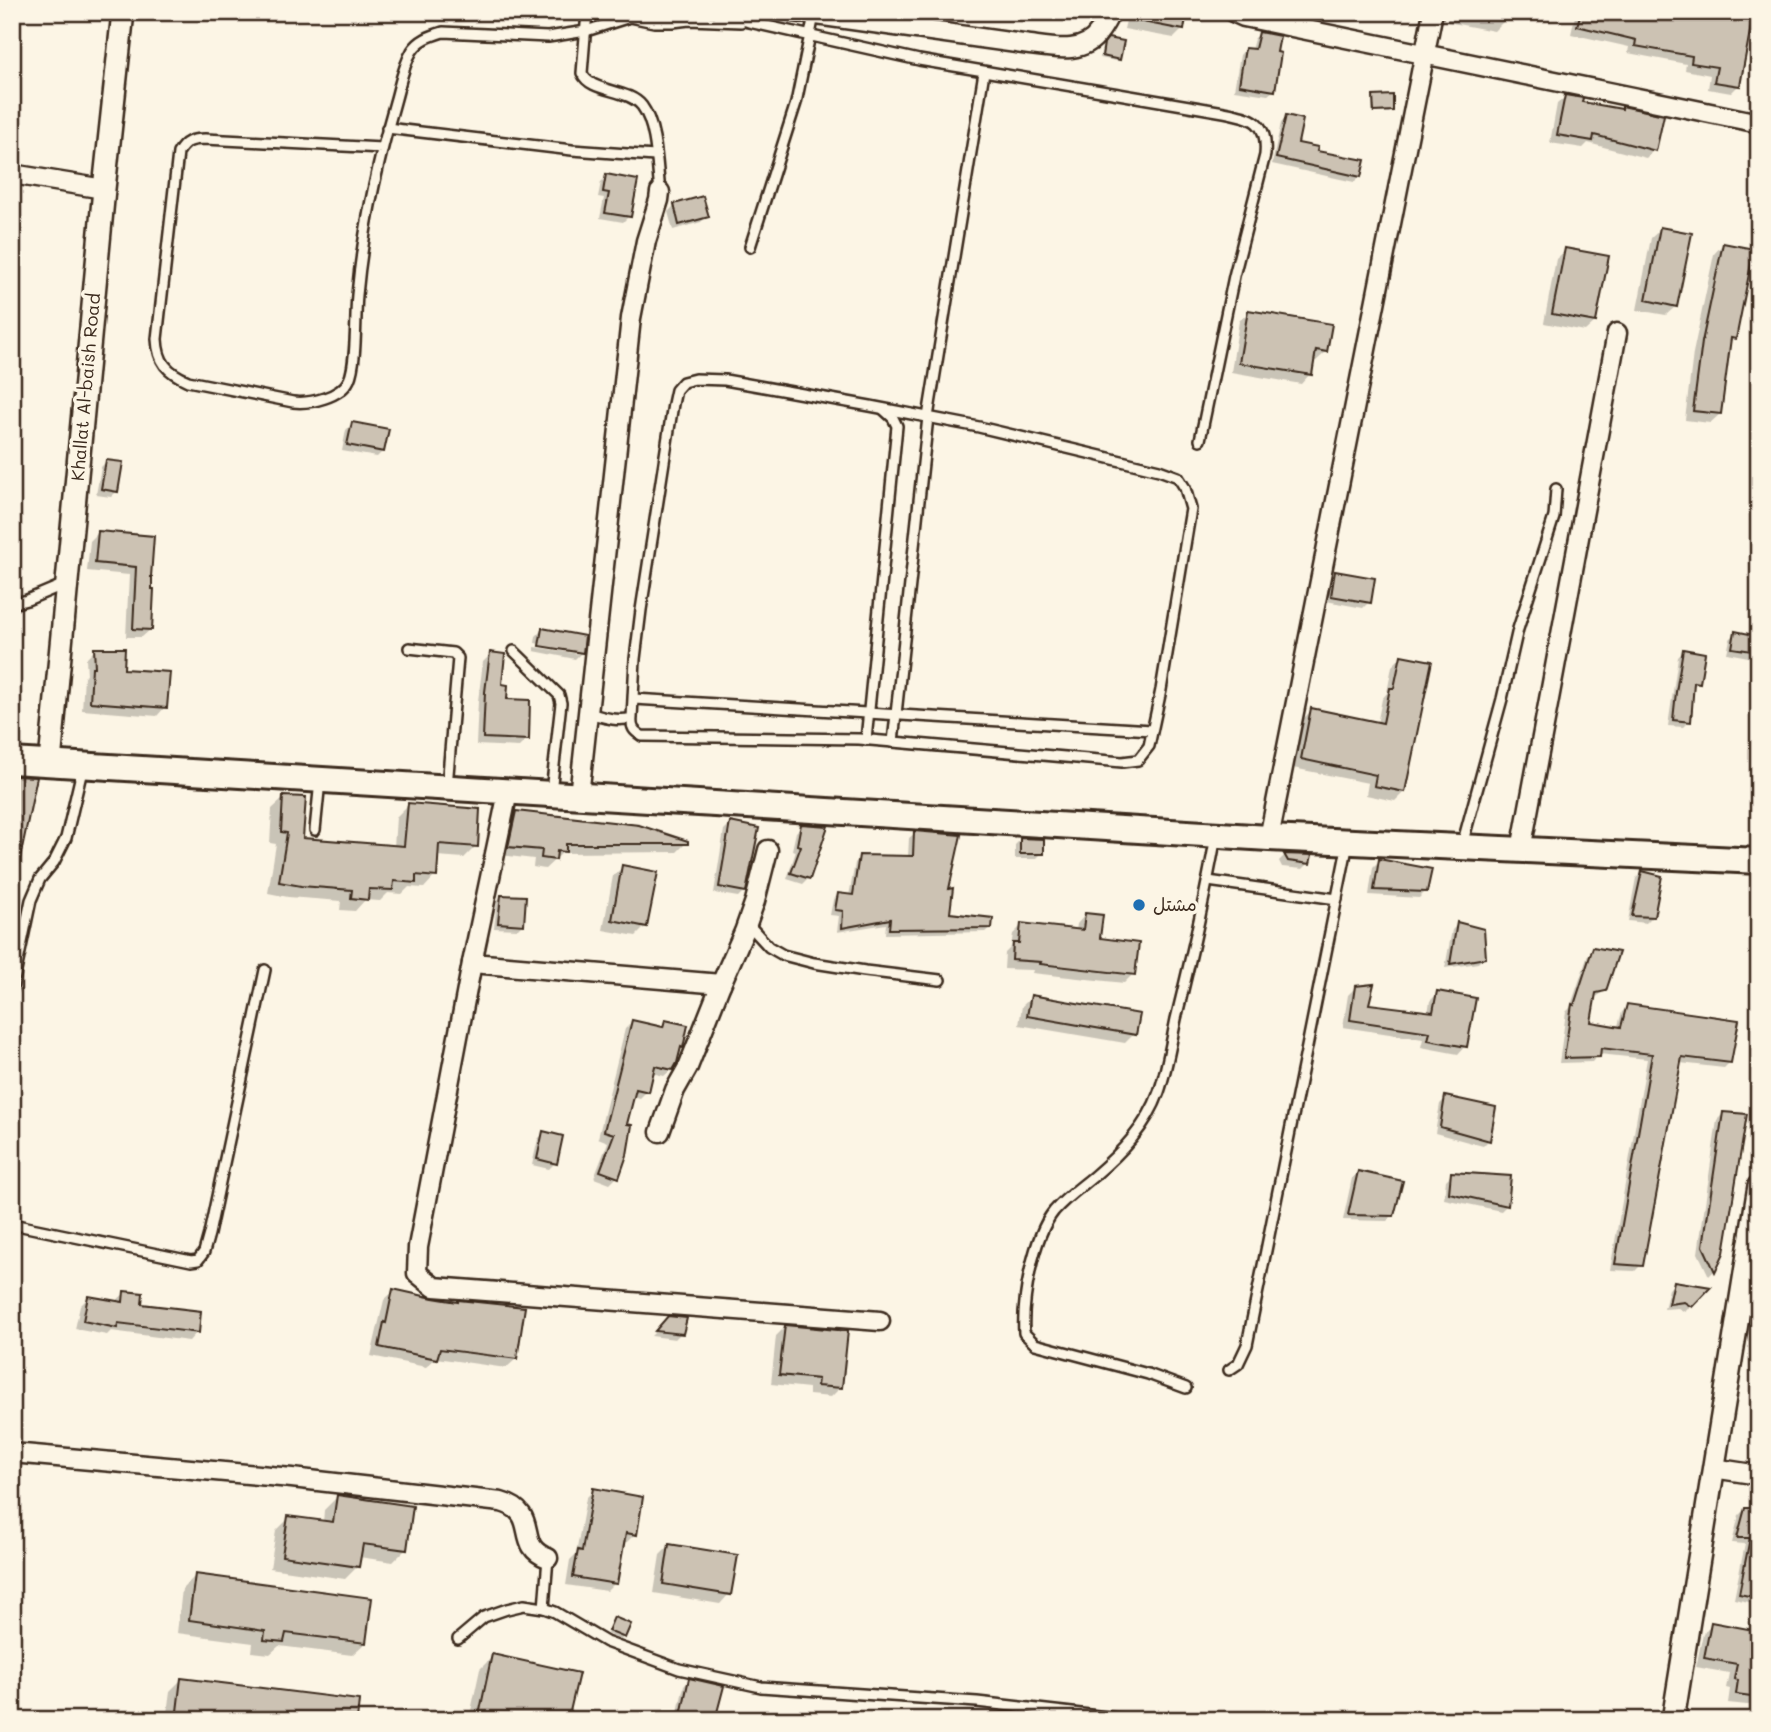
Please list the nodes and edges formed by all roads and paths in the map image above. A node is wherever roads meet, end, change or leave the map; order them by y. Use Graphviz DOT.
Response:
graph roads {
  1 [pos="123,12"];
  2 [pos="587,12"];
  3 [pos="730,12"];
  4 [pos="795,12"];
  5 [pos="1111,12"];
  6 [pos="1233,12"];
  7 [pos="1433,12"];
  8 [pos="806,13"];
  9 [pos="625,15"];
  10 [pos="749,22"];
  11 [pos="586,31"];
  12 [pos="810,36"];
  13 [pos="1425,55"];
  14 [pos="984,72"];
  15 [pos="1759,123"];
  16 [pos="387,128"];
  17 [pos="382,148"];
  18 [pos="655,156"];
  19 [pos="12,173"];
  20 [pos="104,189"];
  21 [pos="660,192"];
  22 [pos="750,247"];
  23 [pos="1617,333"];
  24 [pos="881,408"];
  25 [pos="928,417"];
  26 [pos="1200,440"];
  27 [pos="1556,489"];
  28 [pos="67,583"];
  29 [pos="12,604"];
  30 [pos="409,648"];
  31 [pos="514,651"];
  32 [pos="634,699"];
  33 [pos="588,713"];
  34 [pos="869,713"];
  35 [pos="896,715"];
  36 [pos="632,718"];
  37 [pos="1152,730"];
  38 [pos="866,740"];
  39 [pos="893,742"];
  40 [pos="12,761"];
  41 [pos="50,762"];
  42 [pos="84,764"];
  43 [pos="321,779"];
  44 [pos="446,788"];
  45 [pos="508,792"];
  46 [pos="551,794"];
  47 [pos="579,796"];
  48 [pos="315,830"];
  49 [pos="1216,834"];
  50 [pos="1269,838"];
  51 [pos="1348,841"];
  52 [pos="1461,847"];
  53 [pos="768,850"];
  54 [pos="1521,850"];
  55 [pos="1759,861"];
  56 [pos="1208,881"];
  57 [pos="1336,899"];
  58 [pos="747,923"];
  59 [pos="472,963"];
  60 [pos="265,970"];
  61 [pos="940,979"];
  62 [pos="721,984"];
  63 [pos="12,990"];
  64 [pos="660,1132"];
  65 [pos="1759,1185"];
  66 [pos="1756,1219"];
  67 [pos="12,1224"];
  68 [pos="880,1321"];
  69 [pos="1229,1370"];
  70 [pos="1186,1388"];
  71 [pos="12,1453"];
  72 [pos="1713,1468"];
  73 [pos="1759,1475"];
  74 [pos="548,1558"];
  75 [pos="544,1608"];
  76 [pos="458,1639"];
  77 [pos="1133,1720"];
  78 [pos="1673,1720"];
  1 -- 20 [label="street, Khallat Al-baish Road"];
  2 -- 11 [label="lane"];
  3 -- 10 [label="lane"];
  4 -- 8 [label="street"];
  5 -- 8 [label="street"];
  6 -- 13 [label="street"];
  7 -- 13 [label="street"];
  8 -- 12 [label="lane"];
  9 -- 10 [label="lane"];
  9 -- 11 [label="lane"];
  10 -- 12 [label="lane"];
  11 -- 16 [label="lane"];
  11 -- 18 [label="lane"];
  12 -- 14 [label="lane"];
  12 -- 22 [label="lane"];
  13 -- 15 [label="street"];
  13 -- 50 [label="street"];
  14 -- 25 [label="lane"];
  14 -- 26 [label="lane"];
  16 -- 17 [label="lane"];
  16 -- 18 [label="lane"];
  17 -- 17 [label="lane"];
  18 -- 21 [label="lane"];
  19 -- 20 [label="street"];
  20 -- 28 [label="street, Khallat Al-baish Road"];
  21 -- 33 [label="street"];
  23 -- 54 [label="street"];
  24 -- 25 [label="lane"];
  24 -- 32 [label="lane"];
  24 -- 34 [label="lane"];
  25 -- 35 [label="lane"];
  25 -- 37 [label="lane"];
  27 -- 52 [label="lane"];
  28 -- 29 [label="lane"];
  28 -- 41 [label="street, Khallat Al-baish Road"];
  30 -- 44 [label="lane"];
  31 -- 46 [label="lane"];
  32 -- 34 [label="lane"];
  32 -- 36 [label="lane"];
  33 -- 36 [label="lane"];
  33 -- 47 [label="street"];
  34 -- 35 [label="lane"];
  34 -- 38 [label="lane"];
  35 -- 37 [label="lane"];
  35 -- 39 [label="lane"];
  36 -- 38 [label="lane"];
  37 -- 39 [label="lane"];
  38 -- 39 [label="lane"];
  40 -- 41 [label="main road"];
  41 -- 42 [label="main road"];
  42 -- 43 [label="main road"];
  42 -- 63 [label="lane"];
  43 -- 44 [label="main road"];
  43 -- 48 [label="lane"];
  44 -- 45 [label="main road"];
  45 -- 46 [label="main road"];
  45 -- 59 [label="street"];
  46 -- 47 [label="main road"];
  47 -- 49 [label="main road"];
  49 -- 50 [label="main road"];
  49 -- 56 [label="lane"];
  50 -- 51 [label="main road"];
  51 -- 52 [label="main road"];
  51 -- 57 [label="lane"];
  52 -- 54 [label="main road"];
  53 -- 58 [label="street"];
  54 -- 55 [label="main road"];
  56 -- 57 [label="lane"];
  56 -- 70 [label="lane"];
  57 -- 69 [label="lane"];
  58 -- 61 [label="lane"];
  58 -- 62 [label="street"];
  59 -- 62 [label="street"];
  59 -- 68 [label="street"];
  60 -- 67 [label="lane"];
  62 -- 64 [label="street"];
  65 -- 66 [label="street"];
  66 -- 72 [label="street"];
  71 -- 74 [label="street"];
  72 -- 73 [label="street"];
  72 -- 78 [label="street"];
  74 -- 75 [label="lane"];
  75 -- 76 [label="lane"];
  75 -- 77 [label="lane"];
}
